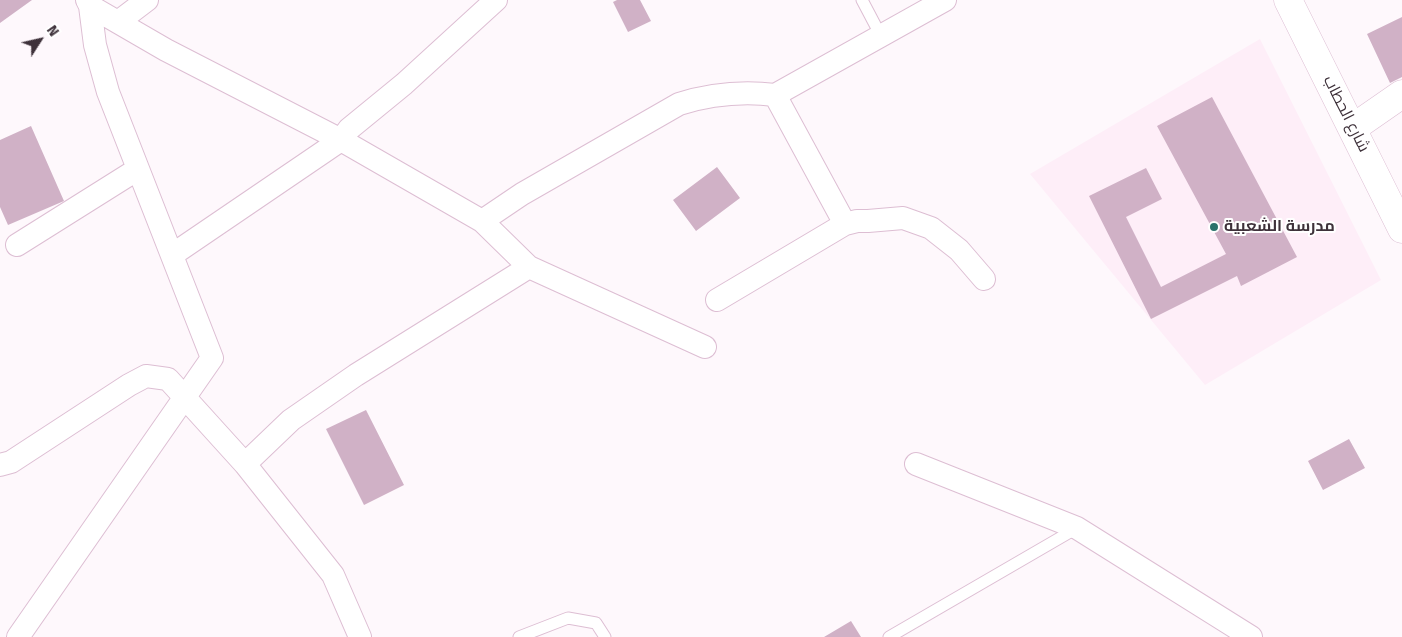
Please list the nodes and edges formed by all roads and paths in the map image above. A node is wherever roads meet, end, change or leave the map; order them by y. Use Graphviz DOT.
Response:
graph roads {
  1 [pos="147,0"];
  2 [pos="496,0"];
  3 [pos="862,0"];
  4 [pos="945,0"];
  5 [pos="1288,0"];
  6 [pos="88,3"];
  7 [pos="118,22"];
  8 [pos="881,36"];
  9 [pos="1402,94"];
  10 [pos="775,95"];
  11 [pos="1353,128"];
  12 [pos="341,140"];
  13 [pos="138,169"];
  14 [pos="482,221"];
  15 [pos="845,224"];
  16 [pos="1402,229"];
  17 [pos="17,245"];
  18 [pos="172,255"];
  19 [pos="529,267"];
  20 [pos="984,279"];
  21 [pos="717,300"];
  22 [pos="705,347"];
  23 [pos="185,399"];
  24 [pos="245,464"];
  25 [pos="916,464"];
  26 [pos="0,465"];
  27 [pos="1076,528"];
  28 [pos="18,637"];
  29 [pos="360,637"];
  30 [pos="519,637"];
  31 [pos="605,637"];
  32 [pos="889,637"];
  33 [pos="1251,637"];
  1 -- 7 [label="street"];
  2 -- 12 [label="street"];
  3 -- 8 [label="lane"];
  4 -- 8 [label="street"];
  5 -- 11 [label="street, شارع الحطاب"];
  6 -- 7 [label="street"];
  6 -- 13 [label="street"];
  7 -- 12 [label="street"];
  8 -- 10 [label="street"];
  9 -- 11 [label="street"];
  10 -- 14 [label="street"];
  10 -- 15 [label="street"];
  11 -- 16 [label="street, شارع الحطاب"];
  12 -- 14 [label="street"];
  12 -- 18 [label="street"];
  13 -- 17 [label="street"];
  13 -- 18 [label="street"];
  14 -- 19 [label="street"];
  15 -- 20 [label="street"];
  15 -- 21 [label="street"];
  18 -- 23 [label="street"];
  19 -- 22 [label="street"];
  19 -- 24 [label="street"];
  23 -- 24 [label="street"];
  23 -- 26 [label="street"];
  23 -- 28 [label="street"];
  24 -- 29 [label="street"];
  25 -- 27 [label="street"];
  27 -- 32 [label="lane"];
  27 -- 33 [label="street"];
  30 -- 31 [label="lane"];
}
